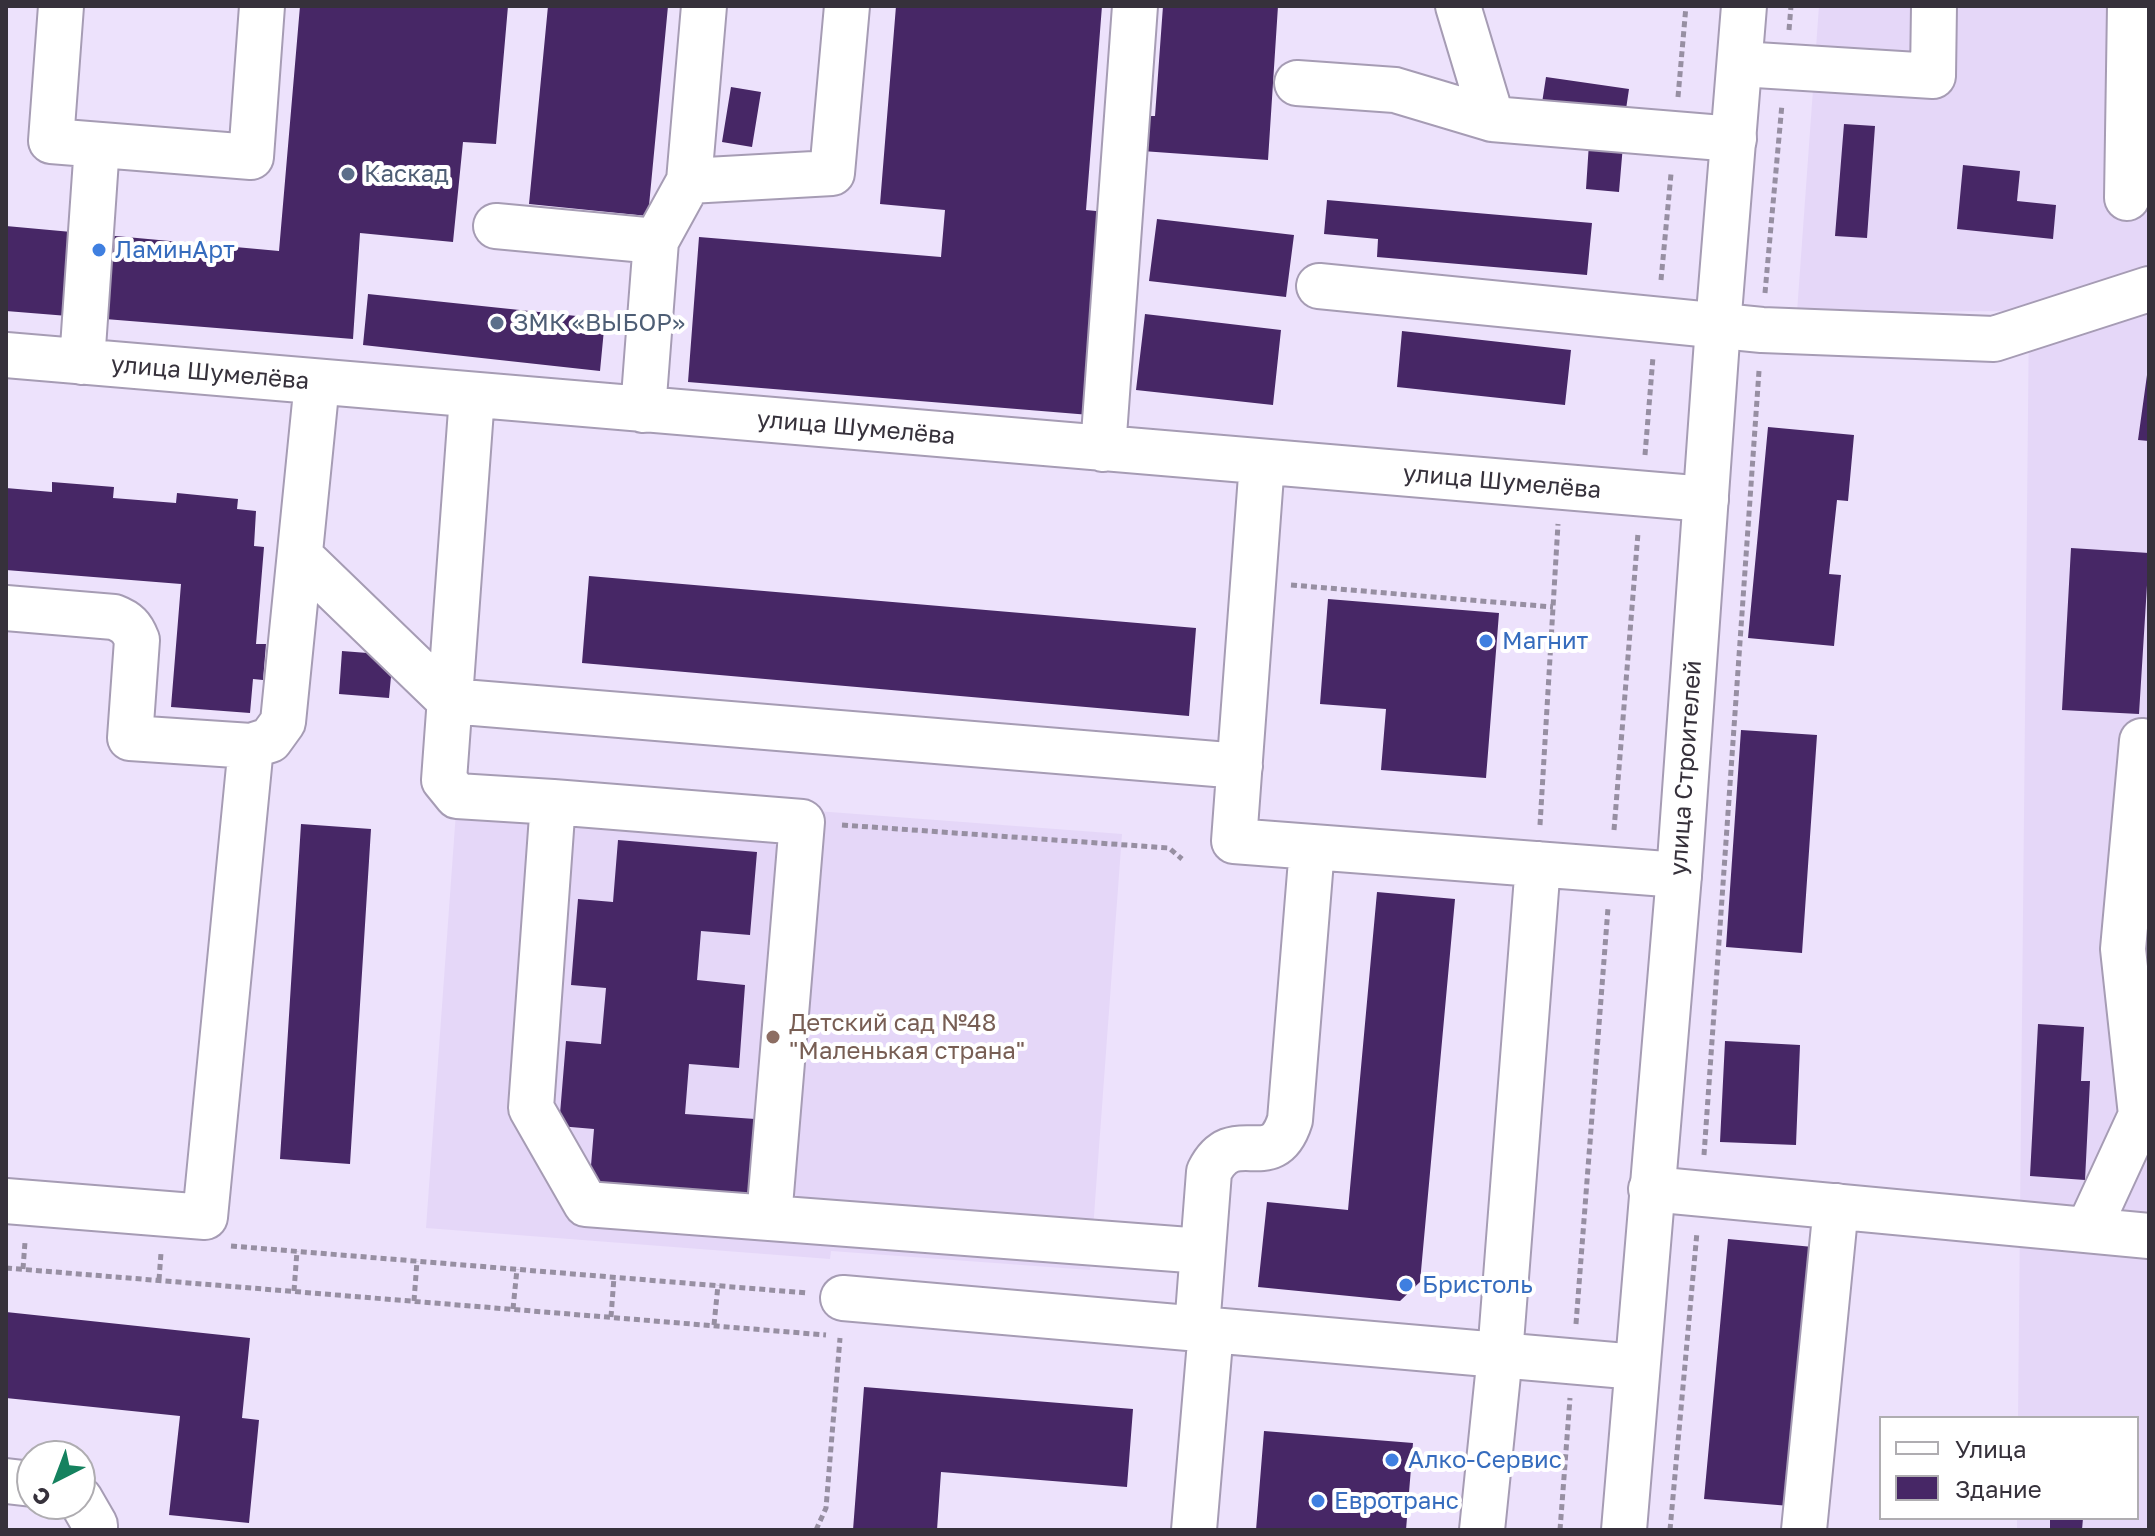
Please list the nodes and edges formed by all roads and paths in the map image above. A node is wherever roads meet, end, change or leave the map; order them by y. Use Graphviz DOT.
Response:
graph roads {
  1 [pos="61,6"];
  2 [pos="262,6"];
  3 [pos="704,6"];
  4 [pos="847,6"];
  5 [pos="1135,6"];
  6 [pos="1458,6"];
  7 [pos="1686,6"];
  8 [pos="1744,6"];
  9 [pos="1791,6"];
  10 [pos="1934,6"];
  11 [pos="2130,6"];
  12 [pos="1740,64"];
  13 [pos="1786,67"];
  14 [pos="1297,83"];
  15 [pos="1492,119"];
  16 [pos="1674,134"];
  17 [pos="1734,139"];
  18 [pos="97,145"];
  19 [pos="689,181"];
  20 [pos="2127,198"];
  21 [pos="496,226"];
  22 [pos="656,241"];
  23 [pos="1319,286"];
  24 [pos="2149,289"];
  25 [pos="1657,320"];
  26 [pos="1718,326"];
  27 [pos="1762,330"];
  28 [pos="6,355"];
  29 [pos="82,362"];
  30 [pos="317,382"];
  31 [pos="472,396"];
  32 [pos="643,410"];
  33 [pos="1103,449"];
  34 [pos="1262,462"];
  35 [pos="1560,487"];
  36 [pos="1641,493"];
  37 [pos="1706,499"];
  38 [pos="300,556"];
  39 [pos="1253,582"];
  40 [pos="1553,607"];
  41 [pos="6,608"];
  42 [pos="450,701"];
  43 [pos="2149,742"];
  44 [pos="251,746"];
  45 [pos="1240,766"];
  46 [pos="553,802"];
  47 [pos="802,822"];
  48 [pos="1312,848"];
  49 [pos="1182,859"];
  50 [pos="1538,864"];
  51 [pos="1611,870"];
  52 [pos="1679,875"];
  53 [pos="1651,1189"];
  54 [pos="1701,1193"];
  55 [pos="1836,1206"];
  56 [pos="16,1215"];
  57 [pos="769,1218"];
  58 [pos="2088,1230"];
  59 [pos="2149,1236"];
  60 [pos="162,1240"];
  61 [pos="218,1245"];
  62 [pos="297,1251"];
  63 [pos="1202,1251"];
  64 [pos="417,1261"];
  65 [pos="6,1268"];
  66 [pos="23,1269"];
  67 [pos="517,1269"];
  68 [pos="614,1277"];
  69 [pos="159,1280"];
  70 [pos="718,1285"];
  71 [pos="294,1291"];
  72 [pos="414,1301"];
  73 [pos="828,1304"];
  74 [pos="513,1309"];
  75 [pos="611,1317"];
  76 [pos="714,1325"];
  77 [pos="1204,1329"];
  78 [pos="1500,1355"];
  79 [pos="1573,1362"];
  80 [pos="1637,1367"];
  81 [pos="816,1530"];
  82 [pos="1194,1530"];
  83 [pos="1482,1530"];
  84 [pos="1560,1530"];
  85 [pos="1624,1530"];
  86 [pos="1670,1530"];
  87 [pos="1804,1530"];
  1 -- 18 [label="street"];
  2 -- 18 [label="street"];
  3 -- 19 [label="street"];
  4 -- 19 [label="street"];
  5 -- 33 [label="street"];
  6 -- 15 [label="street"];
  7 -- 16 [label="path"];
  8 -- 12 [label="street, улица Строителей"];
  9 -- 13 [label="path"];
  10 -- 13 [label="street"];
  11 -- 20 [label="street"];
  12 -- 13 [label="street"];
  12 -- 17 [label="street, улица Строителей"];
  13 -- 27 [label="path"];
  14 -- 15 [label="street"];
  15 -- 16 [label="street"];
  16 -- 17 [label="street"];
  16 -- 25 [label="path"];
  17 -- 26 [label="street, улица Строителей"];
  18 -- 29 [label="street"];
  19 -- 22 [label="street"];
  21 -- 22 [label="street"];
  22 -- 32 [label="street"];
  23 -- 25 [label="street"];
  24 -- 27 [label="street"];
  25 -- 26 [label="street"];
  25 -- 36 [label="path"];
  26 -- 27 [label="street"];
  26 -- 37 [label="street, улица Строителей"];
  27 -- 54 [label="path"];
  28 -- 29 [label="street, улица Шумелёва"];
  29 -- 30 [label="street, улица Шумелёва"];
  30 -- 31 [label="street, улица Шумелёва"];
  30 -- 38 [label="street"];
  31 -- 32 [label="street, улица Шумелёва"];
  31 -- 42 [label="street"];
  32 -- 33 [label="street, улица Шумелёва"];
  33 -- 34 [label="street, улица Шумелёва"];
  34 -- 35 [label="street, улица Шумелёва"];
  34 -- 39 [label="street"];
  35 -- 36 [label="street, улица Шумелёва"];
  35 -- 40 [label="path"];
  36 -- 37 [label="street, улица Шумелёва"];
  36 -- 51 [label="path"];
  37 -- 52 [label="street, улица Строителей"];
  38 -- 42 [label="street"];
  38 -- 44 [label="street"];
  39 -- 40 [label="path"];
  39 -- 45 [label="street"];
  40 -- 50 [label="path"];
  41 -- 44 [label="street"];
  42 -- 45 [label="street"];
  42 -- 46 [label="street"];
  43 -- 58 [label="street"];
  44 -- 56 [label="street"];
  45 -- 48 [label="street"];
  46 -- 47 [label="street"];
  46 -- 57 [label="street"];
  47 -- 49 [label="path"];
  47 -- 57 [label="street"];
  48 -- 50 [label="street"];
  48 -- 63 [label="street"];
  50 -- 51 [label="street"];
  50 -- 78 [label="street"];
  51 -- 52 [label="street"];
  51 -- 79 [label="path"];
  52 -- 53 [label="street, улица Строителей"];
  53 -- 54 [label="street"];
  53 -- 80 [label="street, улица Строителей"];
  54 -- 55 [label="street"];
  54 -- 86 [label="path"];
  55 -- 58 [label="street"];
  55 -- 87 [label="street"];
  56 -- 66 [label="path"];
  57 -- 63 [label="street"];
  58 -- 59 [label="street"];
  60 -- 69 [label="path"];
  61 -- 62 [label="path"];
  62 -- 64 [label="path"];
  62 -- 71 [label="path"];
  63 -- 77 [label="street"];
  64 -- 67 [label="path"];
  64 -- 72 [label="path"];
  65 -- 66 [label="path"];
  66 -- 69 [label="path"];
  67 -- 68 [label="path"];
  67 -- 74 [label="path"];
  68 -- 70 [label="path"];
  68 -- 75 [label="path"];
  69 -- 71 [label="path"];
  70 -- 73 [label="path"];
  70 -- 76 [label="path"];
  71 -- 72 [label="path"];
  72 -- 74 [label="path"];
  73 -- 76 [label="path"];
  73 -- 77 [label="street"];
  73 -- 81 [label="path"];
  74 -- 75 [label="path"];
  75 -- 76 [label="path"];
  77 -- 78 [label="street"];
  77 -- 82 [label="street"];
  78 -- 79 [label="street"];
  78 -- 83 [label="street"];
  79 -- 80 [label="street"];
  79 -- 84 [label="path"];
  80 -- 85 [label="street, улица Строителей"];
}
